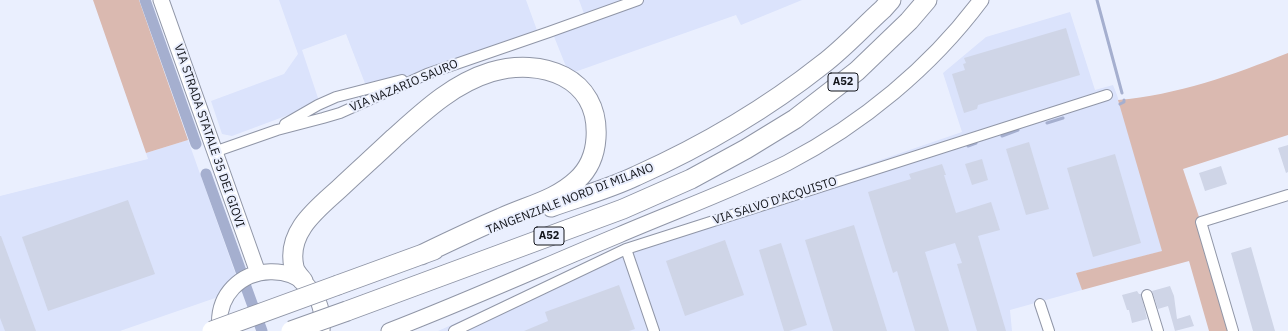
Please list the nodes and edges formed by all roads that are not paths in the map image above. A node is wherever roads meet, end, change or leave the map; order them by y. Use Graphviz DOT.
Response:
graph roads {
  1 [pos="161,0"];
  2 [pos="638,0"];
  3 [pos="891,0"];
  4 [pos="927,0"];
  5 [pos="981,0"];
  6 [pos="426,74"];
  7 [pos="1106,95"];
  8 [pos="277,130"];
  9 [pos="214,152"];
  10 [pos="1288,195"];
  11 [pos="626,249"];
  12 [pos="421,255"];
  13 [pos="258,273"];
  14 [pos="303,281"];
  15 [pos="1147,295"];
  16 [pos="1040,304"];
  17 [pos="212,331"];
  18 [pos="220,331"];
  19 [pos="291,331"];
  20 [pos="322,331"];
  21 [pos="389,331"];
  22 [pos="454,331"];
  23 [pos="654,331"];
  24 [pos="1048,331"];
  25 [pos="1158,331"];
  26 [pos="1233,331"];
  1 -- 9 [label="main road, VIA STRADA STATALE 35 DEI GIOVI"];
  2 -- 6 [label="street, VIA NAZARIO SAURO"];
  3 -- 12 [label="highway, TANGENZIALE NORD DI MILANO / A52"];
  4 -- 19 [label="highway, A52, bridge"];
  5 -- 21 [label="main road"];
  6 -- 8 [label="street, VIA NAZARIO SAURO"];
  6 -- 8 [label="street"];
  7 -- 11 [label="street, VIA SALVO D'ACQUISTO"];
  8 -- 9 [label="street, VIA NAZARIO SAURO"];
  9 -- 13 [label="main road, VIA STRADA STATALE 35 DEI GIOVI"];
  10 -- 26 [label="street"];
  11 -- 22 [label="street, VIA SALVO D'ACQUISTO"];
  11 -- 23 [label="street"];
  12 -- 14 [label="highway"];
  12 -- 17 [label="highway, TANGENZIALE NORD DI MILANO / A52, bridge"];
  13 -- 14 [label="main road"];
  13 -- 18 [label="main road"];
  14 -- 20 [label="main road"];
  15 -- 25 [label="street"];
  16 -- 24 [label="street"];
}
